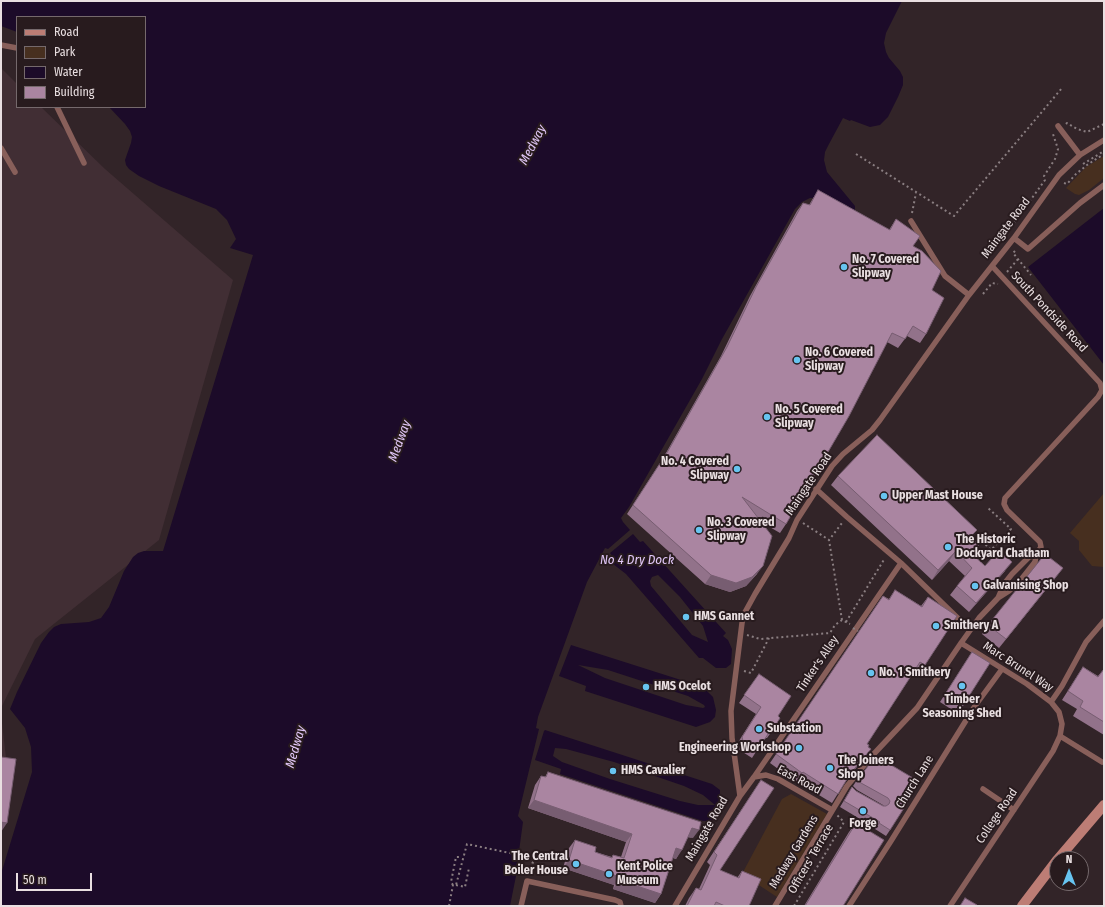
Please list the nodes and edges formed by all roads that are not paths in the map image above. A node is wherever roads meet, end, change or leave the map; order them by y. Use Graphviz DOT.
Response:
graph roads {
  1 [pos="1,45"];
  2 [pos="16,48"];
  3 [pos="57,108"];
  4 [pos="1059,127"];
  5 [pos="1104,140"];
  6 [pos="1,148"];
  7 [pos="1080,155"];
  8 [pos="84,163"];
  9 [pos="15,172"];
  10 [pos="1104,185"];
  11 [pos="911,221"];
  12 [pos="1014,238"];
  13 [pos="992,266"];
  14 [pos="969,295"];
  15 [pos="1103,390"];
  16 [pos="816,489"];
  17 [pos="1036,555"];
  18 [pos="901,563"];
  19 [pos="998,598"];
  20 [pos="1104,621"];
  21 [pos="970,630"];
  22 [pos="961,642"];
  23 [pos="1002,669"];
  24 [pos="1051,702"];
  25 [pos="1060,736"];
  26 [pos="1102,762"];
  27 [pos="754,777"];
  28 [pos="983,789"];
  29 [pos="740,796"];
  30 [pos="1104,805"];
  31 [pos="832,810"];
  32 [pos="1014,810"];
  33 [pos="1066,851"];
  34 [pos="1049,872"];
  35 [pos="620,904"];
  36 [pos="521,906"];
  37 [pos="674,906"];
  38 [pos="775,906"];
  39 [pos="849,906"];
  40 [pos="950,906"];
  41 [pos="1022,906"];
  1 -- 2 [label="lane"];
  3 -- 8 [label="lane"];
  4 -- 7 [label="lane"];
  5 -- 7 [label="lane, Maingate Road"];
  6 -- 9 [label="lane"];
  7 -- 12 [label="lane, Maingate Road"];
  10 -- 12 [label="lane"];
  11 -- 14 [label="lane"];
  12 -- 13 [label="lane, Maingate Road"];
  13 -- 14 [label="lane, Maingate Road"];
  13 -- 15 [label="lane, South Pondside Road"];
  14 -- 16 [label="lane, Maingate Road"];
  15 -- 17 [label="lane"];
  16 -- 18 [label="lane"];
  16 -- 29 [label="lane, Maingate Road"];
  17 -- 19 [label="lane"];
  17 -- 19 [label="lane"];
  18 -- 21 [label="lane"];
  18 -- 27 [label="lane, Tinker's Alley"];
  19 -- 21 [label="lane, Medway Gardens"];
  20 -- 24 [label="lane"];
  21 -- 22 [label="lane, Medway Gardens"];
  22 -- 23 [label="lane, Marc Brunel Way"];
  22 -- 31 [label="lane, Medway Gardens"];
  23 -- 24 [label="lane, Marc Brunel Way"];
  23 -- 39 [label="lane, Church Lane"];
  24 -- 25 [label="lane, Marc Brunel Way"];
  25 -- 26 [label="lane"];
  25 -- 32 [label="lane, College Road"];
  27 -- 29 [label="lane"];
  27 -- 31 [label="lane, East Road"];
  28 -- 32 [label="lane"];
  29 -- 37 [label="lane, Maingate Road"];
  30 -- 33 [label="street"];
  31 -- 38 [label="lane, Medway Gardens"];
  32 -- 40 [label="lane, College Road"];
  34 -- 41 [label="street"];
  35 -- 36 [label="lane"];
}
